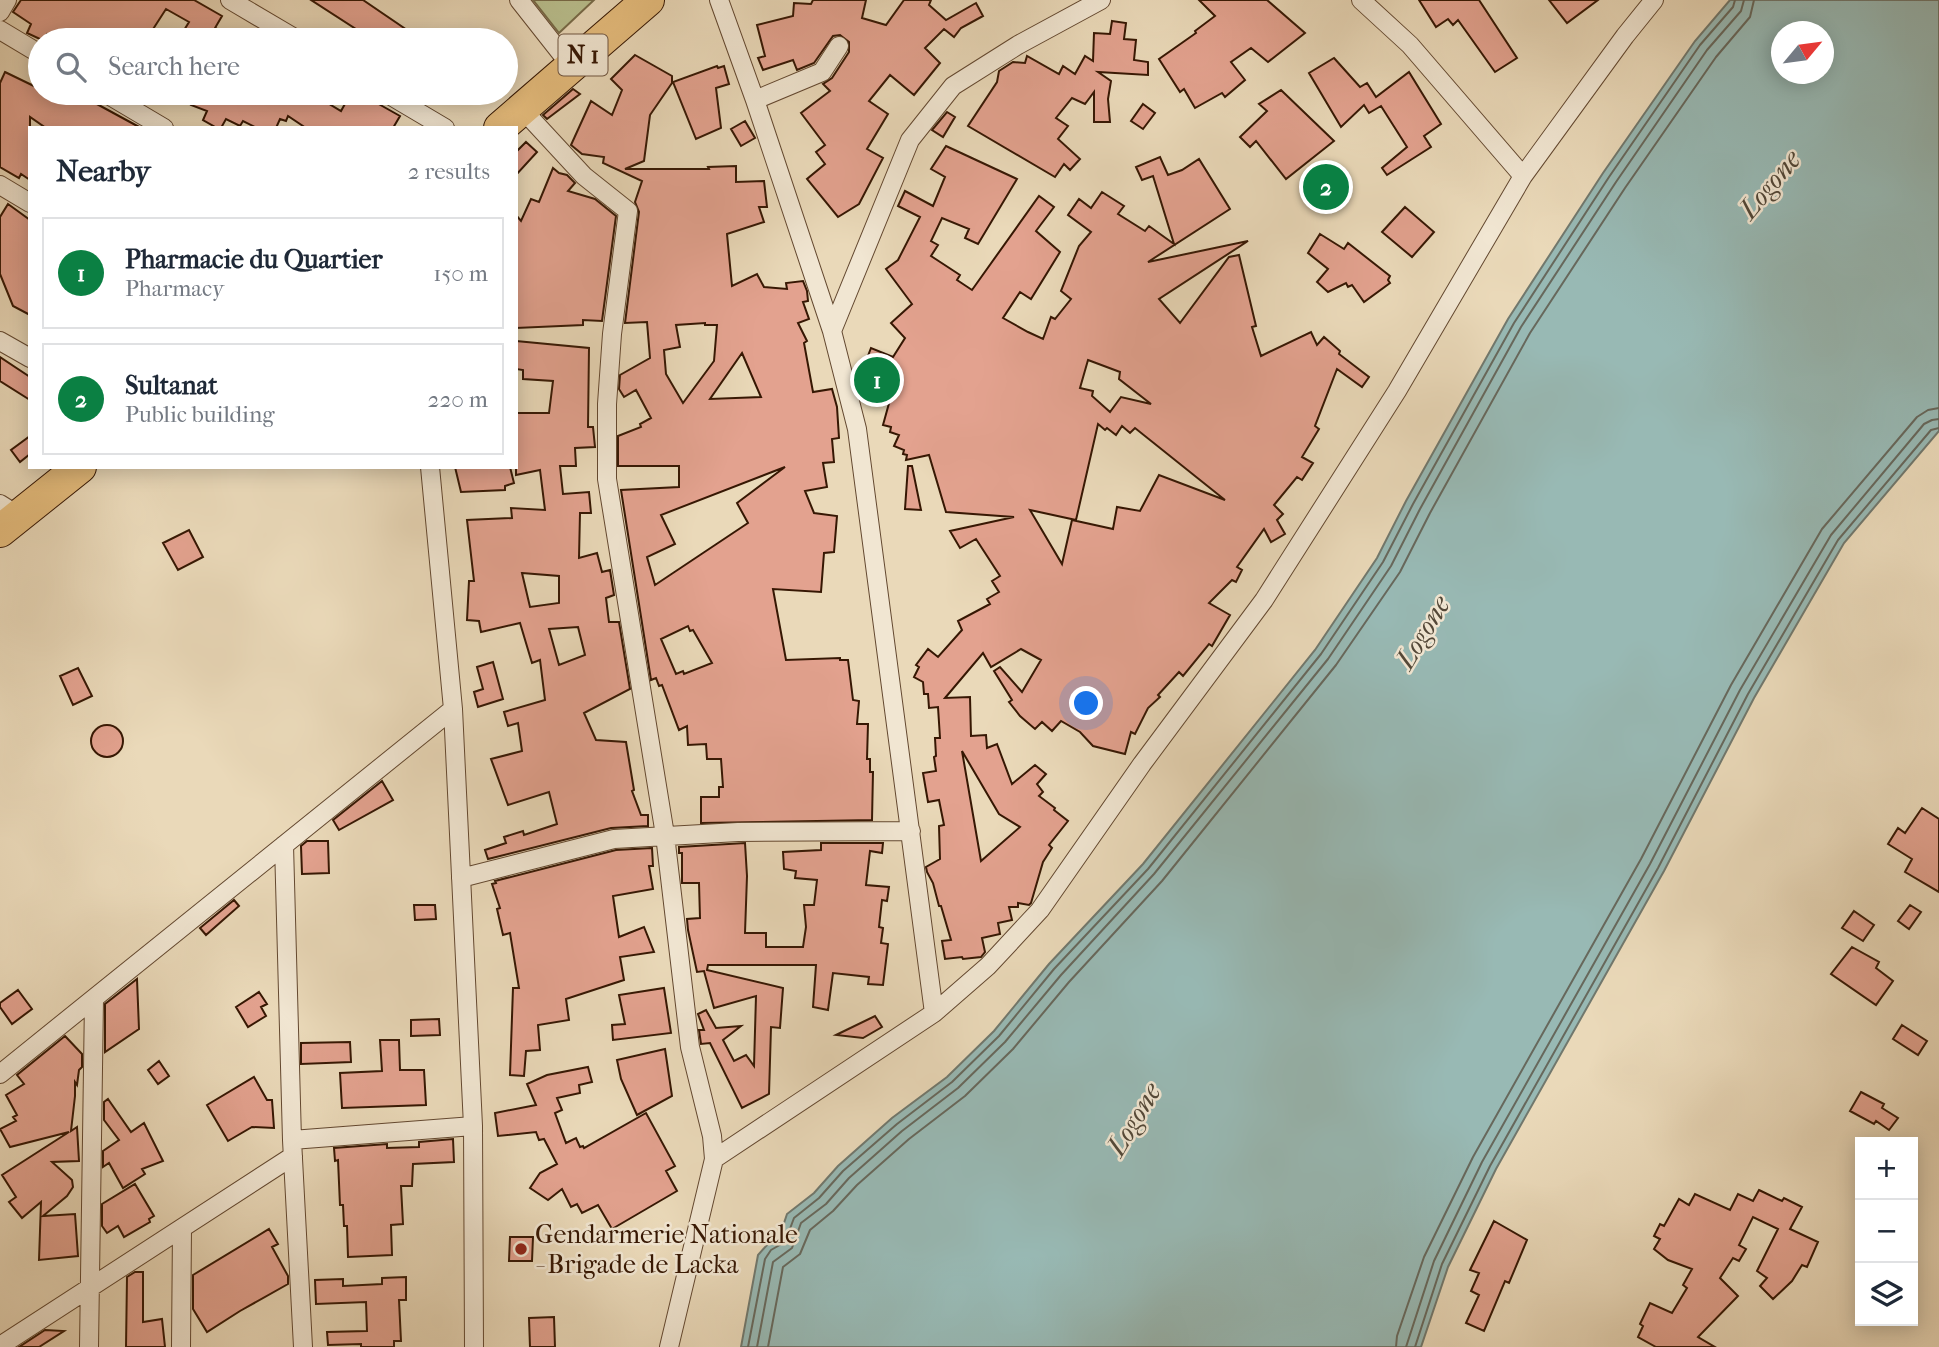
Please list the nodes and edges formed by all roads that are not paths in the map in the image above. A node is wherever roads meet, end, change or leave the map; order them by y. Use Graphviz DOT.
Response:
graph roads {
  1 [pos="6,0"];
  2 [pos="230,0"];
  3 [pos="519,0"];
  4 [pos="648,0"];
  5 [pos="719,0"];
  6 [pos="1101,0"];
  7 [pos="1361,0"];
  8 [pos="1654,0"];
  9 [pos="0,12"];
  10 [pos="278,28"];
  11 [pos="0,30"];
  12 [pos="839,46"];
  13 [pos="28,47"];
  14 [pos="571,66"];
  15 [pos="755,100"];
  16 [pos="125,105"];
  17 [pos="406,105"];
  18 [pos="511,118"];
  19 [pos="161,126"];
  20 [pos="442,126"];
  21 [pos="1523,176"];
  22 [pos="0,185"];
  23 [pos="28,202"];
  24 [pos="832,331"];
  25 [pos="0,341"];
  26 [pos="28,357"];
  27 [pos="77,469"];
  28 [pos="430,469"];
  29 [pos="6,517"];
  30 [pos="453,709"];
  31 [pos="911,831"];
  32 [pos="665,835"];
  33 [pos="284,845"];
  34 [pos="461,878"];
  35 [pos="94,999"];
  36 [pos="934,1013"];
  37 [pos="0,1074"];
  38 [pos="473,1126"];
  39 [pos="293,1148"];
  40 [pos="715,1159"];
  41 [pos="182,1228"];
  42 [pos="91,1287"];
  43 [pos="0,1346"];
  44 [pos="89,1347"];
  45 [pos="181,1347"];
  46 [pos="303,1347"];
  47 [pos="474,1347"];
  48 [pos="669,1347"];
  1 -- 9 [label="street"];
  2 -- 10 [label="street"];
  3 -- 14 [label="street"];
  4 -- 14 [label="highway, N 1"];
  5 -- 15 [label="street"];
  6 -- 24 [label="street"];
  7 -- 21 [label="street"];
  8 -- 21 [label="street"];
  11 -- 13 [label="street"];
  12 -- 15 [label="street"];
  14 -- 18 [label="highway, N 1"];
  15 -- 24 [label="street"];
  16 -- 19 [label="street"];
  17 -- 20 [label="street"];
  18 -- 32 [label="street"];
  21 -- 36 [label="street"];
  22 -- 23 [label="street"];
  24 -- 31 [label="street"];
  25 -- 26 [label="street"];
  27 -- 29 [label="highway"];
  28 -- 30 [label="street"];
  30 -- 33 [label="street"];
  30 -- 34 [label="street"];
  31 -- 32 [label="street"];
  31 -- 36 [label="street"];
  32 -- 34 [label="street"];
  32 -- 40 [label="street"];
  33 -- 35 [label="street"];
  33 -- 39 [label="street"];
  34 -- 38 [label="street"];
  35 -- 37 [label="street"];
  35 -- 42 [label="street"];
  36 -- 40 [label="street"];
  38 -- 39 [label="street"];
  38 -- 47 [label="street"];
  39 -- 41 [label="street"];
  39 -- 46 [label="street"];
  40 -- 48 [label="street"];
  41 -- 42 [label="street"];
  41 -- 45 [label="street"];
  42 -- 43 [label="street"];
  42 -- 44 [label="street"];
}
